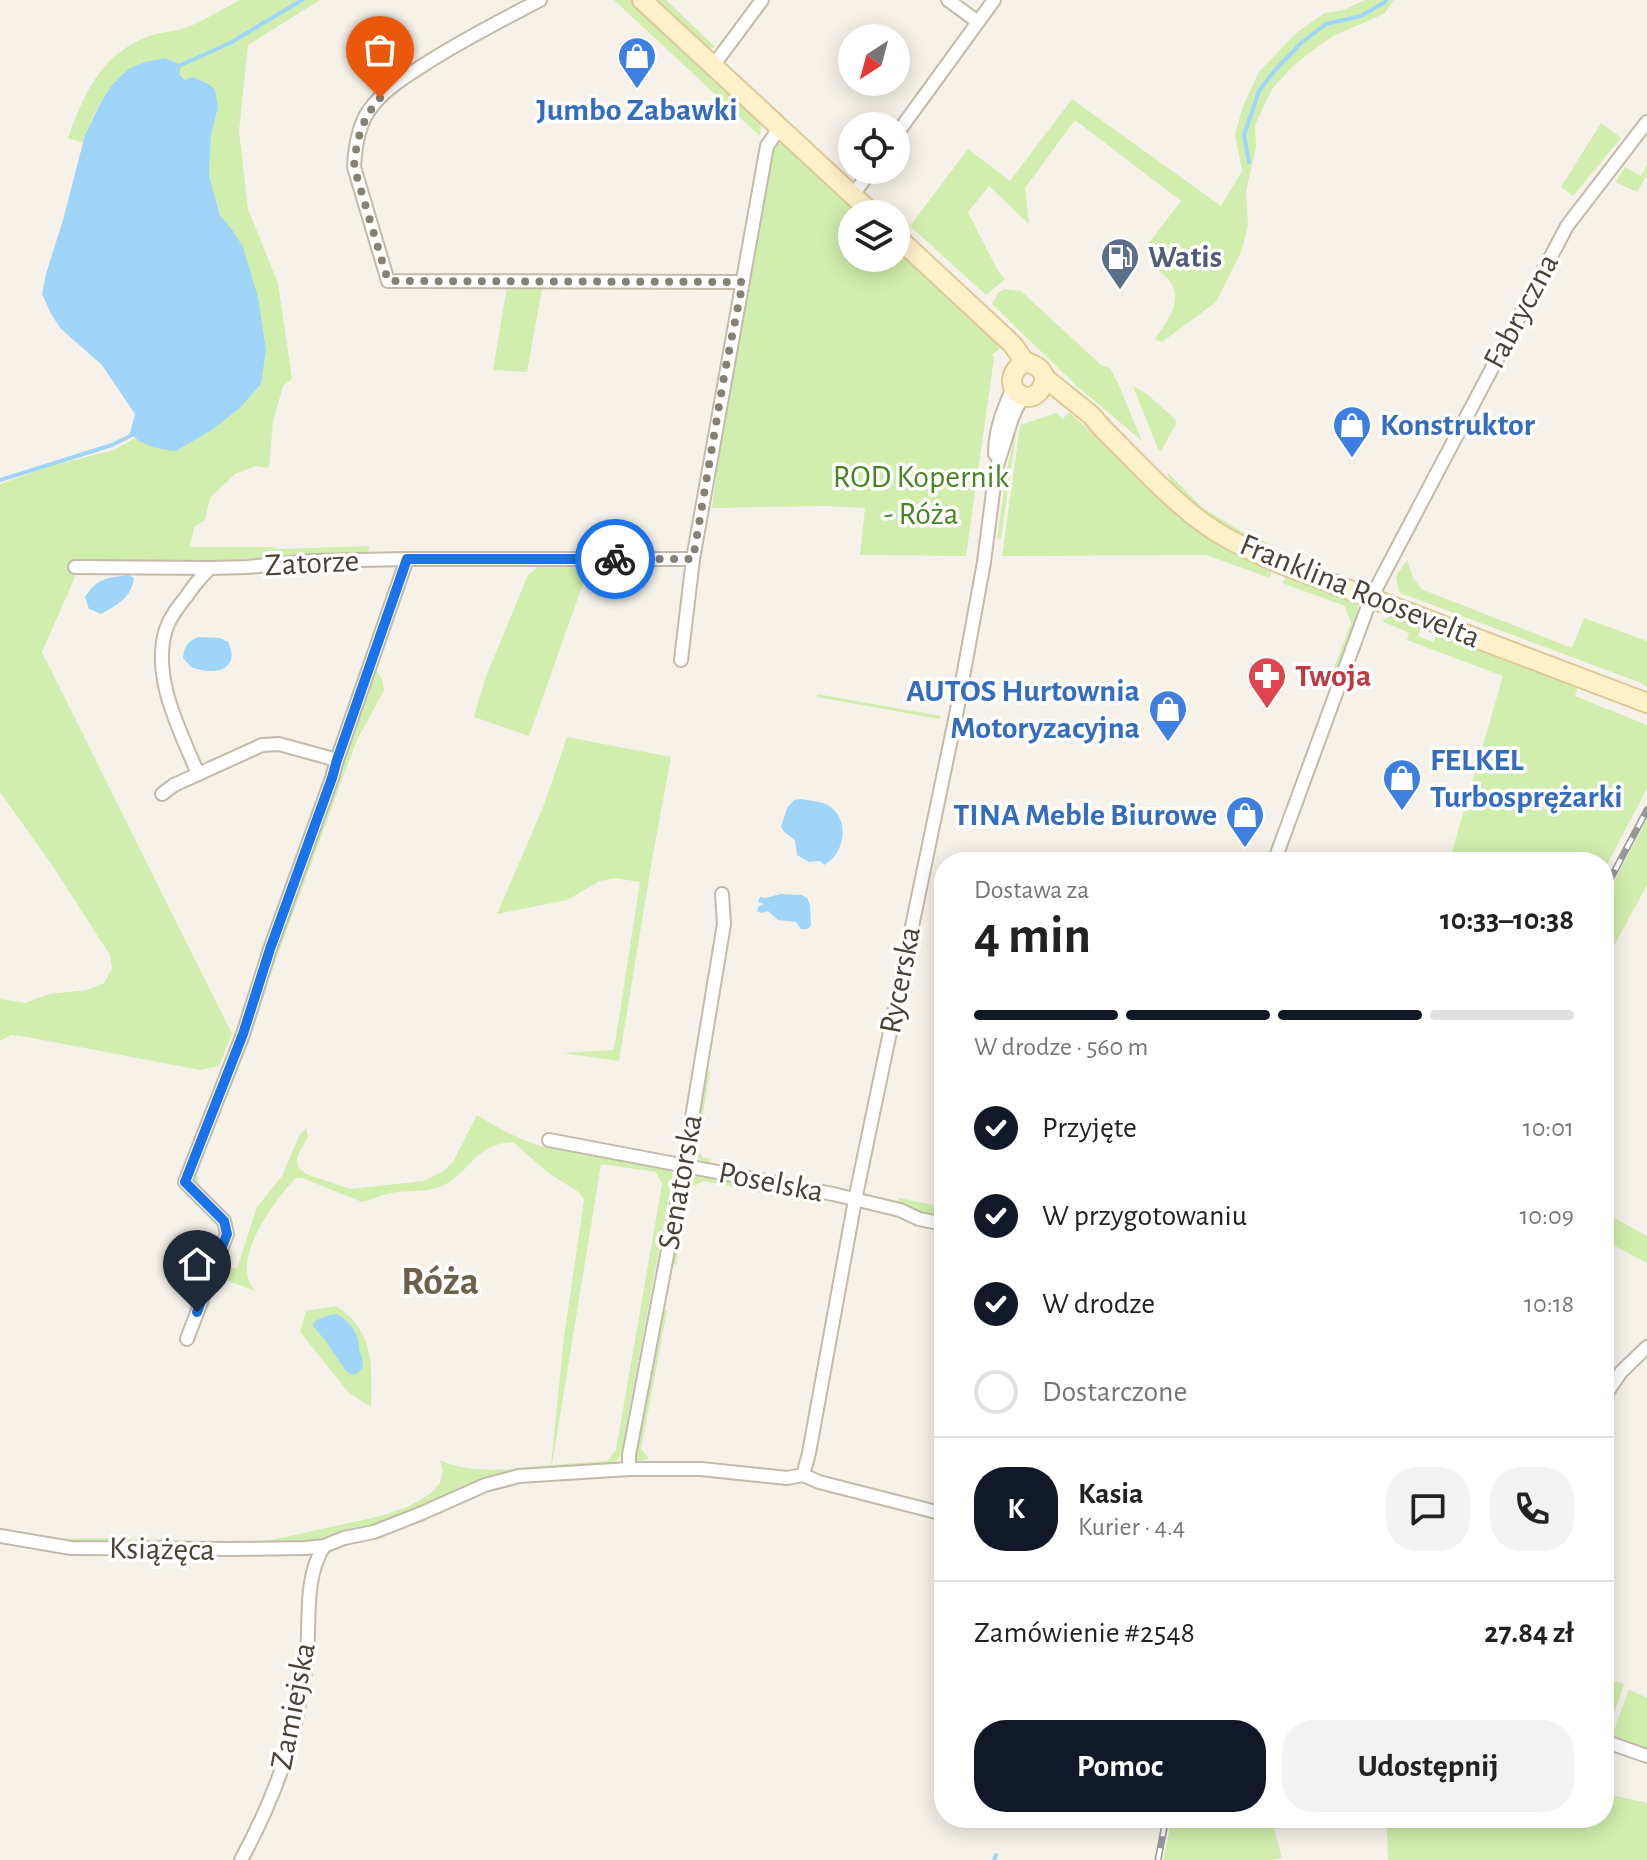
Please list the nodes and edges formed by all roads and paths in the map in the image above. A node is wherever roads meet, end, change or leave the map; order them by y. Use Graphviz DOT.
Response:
graph roads {
  1 [pos="540,0"];
  2 [pos="642,0"];
  3 [pos="762,0"];
  4 [pos="948,0"];
  5 [pos="994,0"];
  6 [pos="978,22"];
  7 [pos="713,66"];
  8 [pos="910,116"];
  9 [pos="1647,122"];
  10 [pos="780,127"];
  11 [pos="861,184"];
  12 [pos="853,195"];
  13 [pos="858,200"];
  14 [pos="910,249"];
  15 [pos="743,282"];
  16 [pos="1027,383"];
  17 [pos="407,559"];
  18 [pos="693,559"];
  19 [pos="75,567"];
  20 [pos="210,568"];
  21 [pos="1371,598"];
  22 [pos="681,660"];
  23 [pos="1647,703"];
  24 [pos="337,760"];
  25 [pos="198,774"];
  26 [pos="162,794"];
  27 [pos="1278,852"];
  28 [pos="722,894"];
  29 [pos="549,1140"];
  30 [pos="684,1166"];
  31 [pos="855,1200"];
  32 [pos="934,1222"];
  33 [pos="187,1339"];
  34 [pos="1647,1347"];
  35 [pos="1614,1382"];
  36 [pos="629,1469"];
  37 [pos="803,1475"];
  38 [pos="934,1511"];
  39 [pos="0,1536"];
  40 [pos="324,1546"];
  41 [pos="1614,1744"];
  42 [pos="1647,1756"];
  43 [pos="241,1860"];
  1 -- 15 [label="street"];
  2 -- 7 [label="street"];
  3 -- 7 [label="street"];
  4 -- 6 [label="street"];
  5 -- 6 [label="street"];
  6 -- 8 [label="street"];
  7 -- 10 [label="street"];
  9 -- 21 [label="street, Fabryczna"];
  10 -- 12 [label="street"];
  10 -- 15 [label="street"];
  11 -- 12 [label="street"];
  12 -- 13 [label="street"];
  14 -- 16 [label="street, Franklina Roosevelta"];
  15 -- 18 [label="street"];
  16 -- 21 [label="street, Franklina Roosevelta"];
  16 -- 31 [label="street, Rycerska"];
  17 -- 18 [label="street, Zatorze"];
  17 -- 20 [label="street, Zatorze"];
  17 -- 24 [label="street"];
  18 -- 22 [label="street"];
  19 -- 20 [label="street, Zatorze"];
  20 -- 25 [label="street"];
  21 -- 23 [label="street, Franklina Roosevelta"];
  21 -- 27 [label="street, Fabryczna"];
  24 -- 25 [label="street"];
  24 -- 33 [label="street"];
  25 -- 26 [label="street"];
  28 -- 30 [label="street, Senatorska"];
  29 -- 30 [label="street, Poselska"];
  30 -- 31 [label="street, Poselska"];
  30 -- 36 [label="street, Senatorska"];
  31 -- 32 [label="street, Poselska"];
  31 -- 37 [label="street, Rycerska"];
  34 -- 35 [label="street"];
  36 -- 37 [label="street, Książęca"];
  36 -- 40 [label="street, Książęca"];
  37 -- 38 [label="street"];
  39 -- 40 [label="street, Książęca"];
  40 -- 43 [label="street, Zamiejska"];
  41 -- 42 [label="street"];
}
